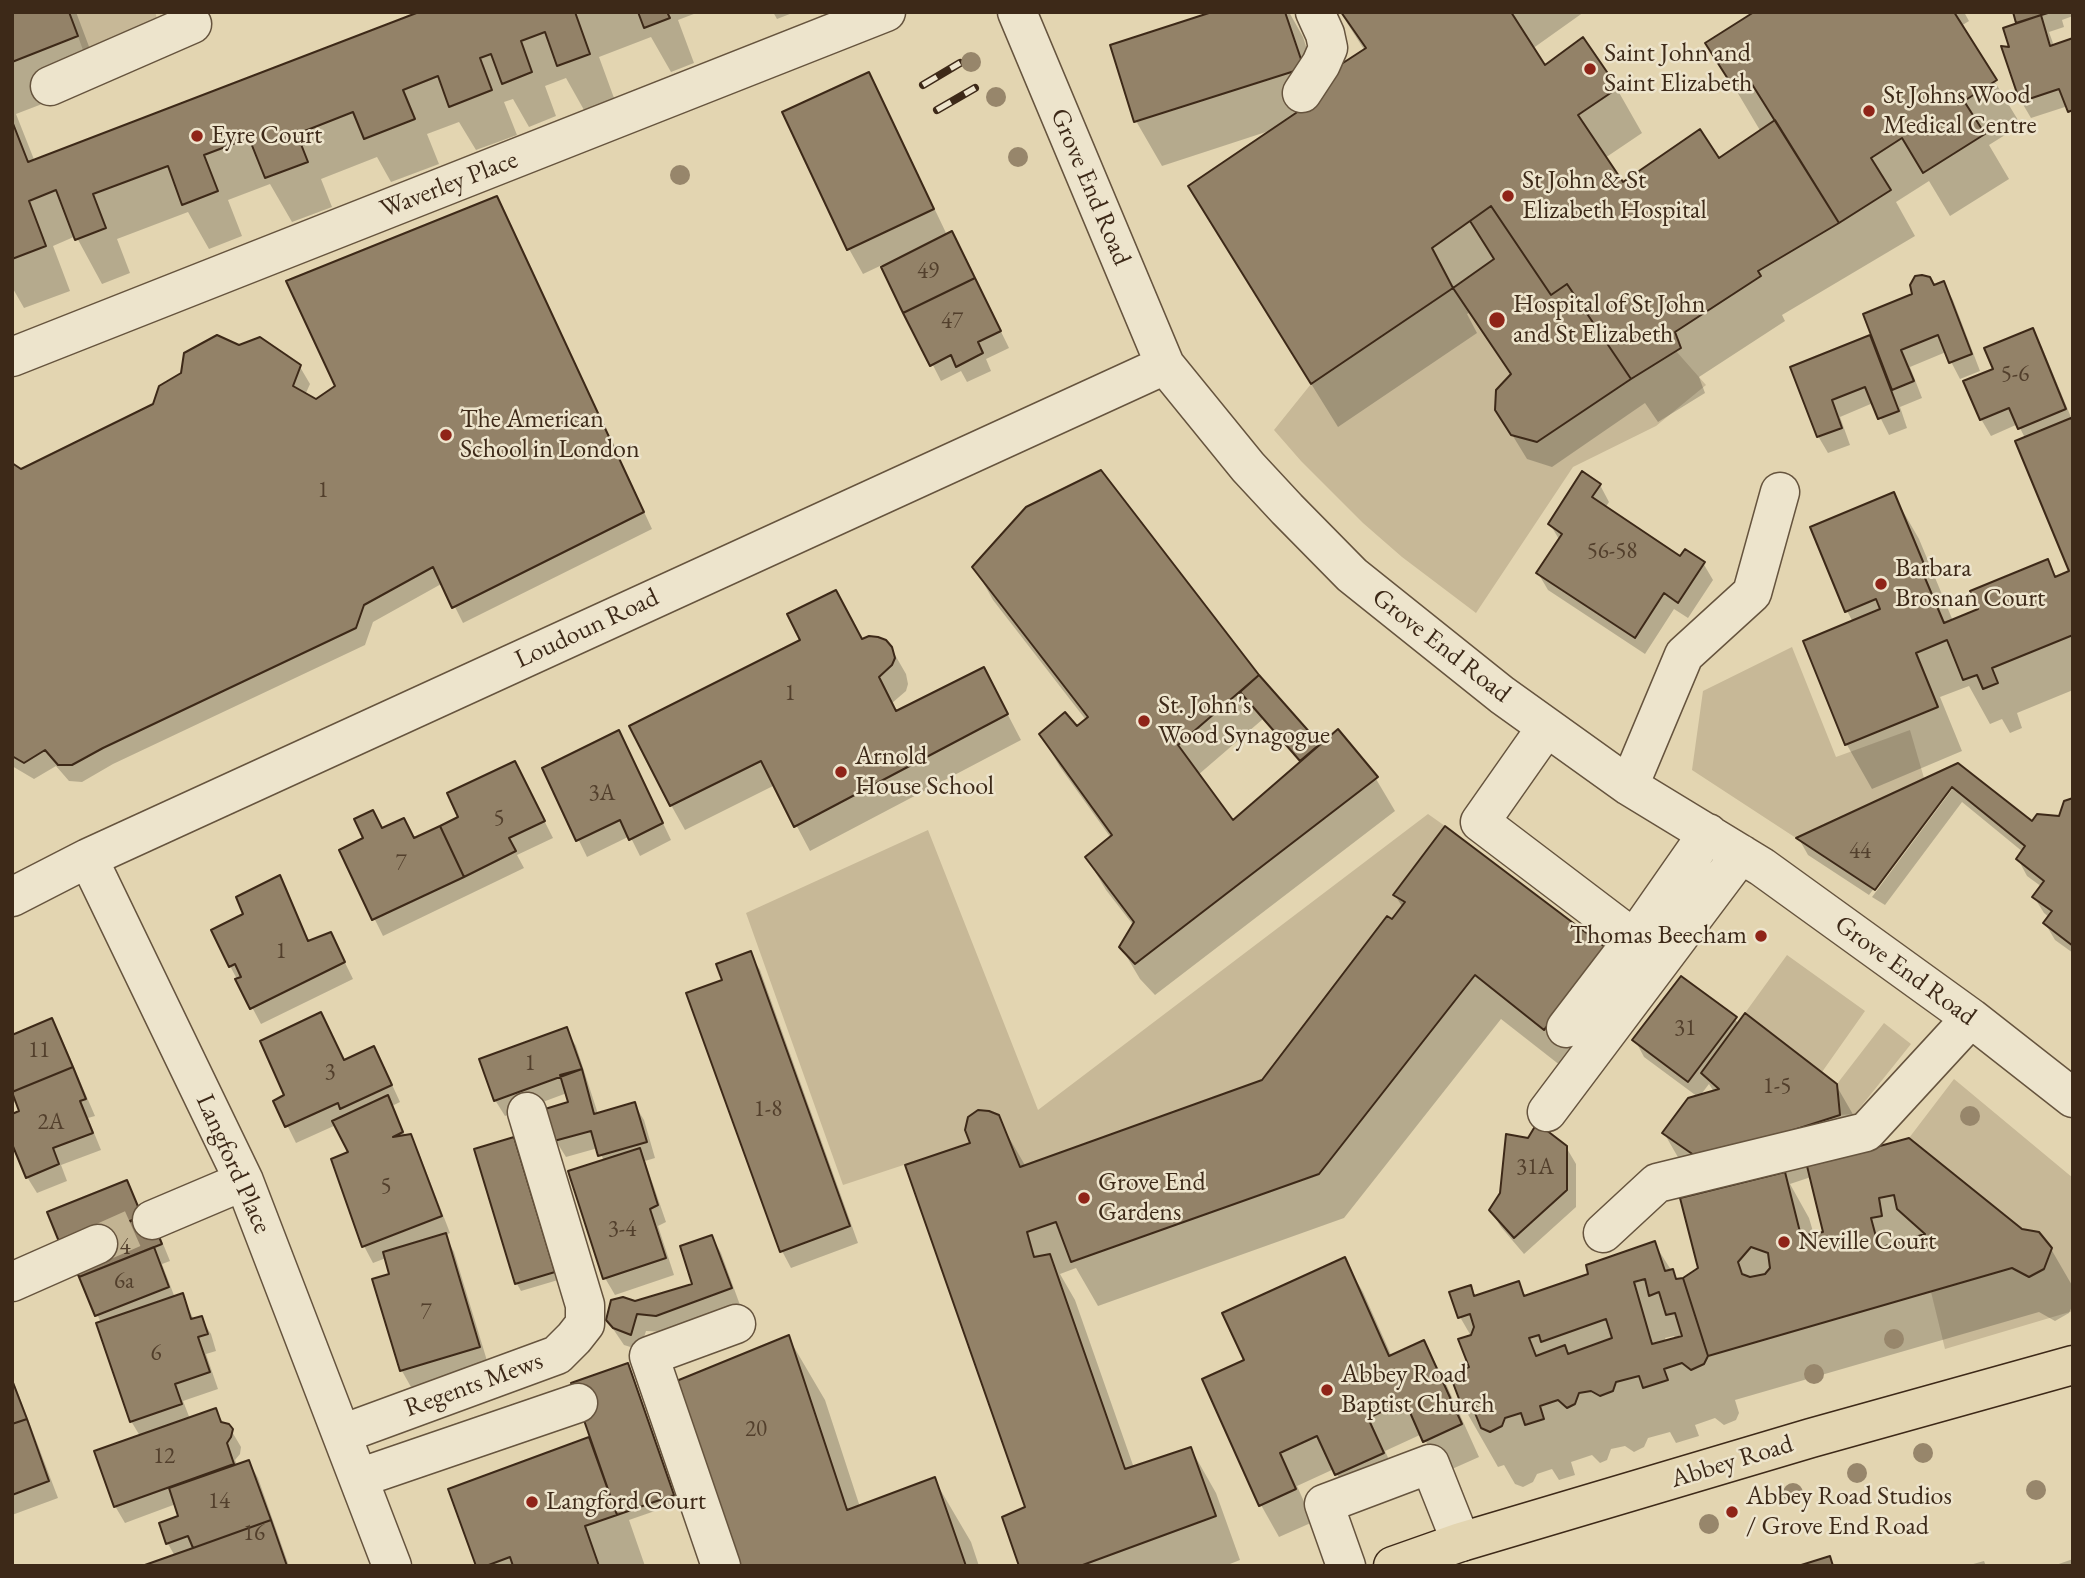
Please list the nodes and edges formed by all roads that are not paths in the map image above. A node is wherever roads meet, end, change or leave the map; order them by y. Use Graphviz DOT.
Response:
graph roads {
  1 [pos="886,12"];
  2 [pos="1017,12"];
  3 [pos="1315,12"];
  4 [pos="201,16"];
  5 [pos="50,86"];
  6 [pos="1302,93"];
  7 [pos="12,357"];
  8 [pos="1165,365"];
  9 [pos="1780,492"];
  10 [pos="1546,727"];
  11 [pos="1629,786"];
  12 [pos="1708,834"];
  13 [pos="1741,854"];
  14 [pos="88,858"];
  15 [pos="12,897"];
  16 [pos="1634,939"];
  17 [pos="1971,1018"];
  18 [pos="1566,1028"];
  19 [pos="2073,1098"];
  20 [pos="527,1112"];
  21 [pos="1547,1112"];
  22 [pos="244,1181"];
  23 [pos="152,1220"];
  24 [pos="1603,1233"];
  25 [pos="98,1244"];
  26 [pos="12,1282"];
  27 [pos="736,1324"];
  28 [pos="2073,1365"];
  29 [pos="578,1403"];
  30 [pos="342,1434"];
  31 [pos="359,1478"];
  32 [pos="1472,1549"];
  33 [pos="392,1566"];
  34 [pos="721,1566"];
  35 [pos="1346,1566"];
  36 [pos="1392,1566"];
  1 -- 7 [label="street, Waverley Place"];
  2 -- 8 [label="street, Grove End Road"];
  3 -- 6 [label="street"];
  4 -- 5 [label="street"];
  8 -- 10 [label="street, Grove End Road"];
  8 -- 14 [label="street, Loudoun Road"];
  9 -- 11 [label="street"];
  10 -- 11 [label="street, Grove End Road"];
  10 -- 16 [label="street"];
  11 -- 12 [label="street, Grove End Road"];
  12 -- 13 [label="street, Grove End Road"];
  12 -- 16 [label="street"];
  13 -- 17 [label="street, Grove End Road"];
  13 -- 21 [label="street"];
  14 -- 15 [label="street, Loudoun Road"];
  14 -- 22 [label="street, Langford Place"];
  16 -- 18 [label="street"];
  17 -- 19 [label="street, Grove End Road"];
  17 -- 24 [label="street"];
  20 -- 30 [label="street, Regents Mews"];
  22 -- 23 [label="street"];
  22 -- 30 [label="street, Langford Place"];
  25 -- 26 [label="street"];
  27 -- 34 [label="street"];
  28 -- 32 [label="main road, Abbey Road"];
  29 -- 31 [label="street"];
  30 -- 31 [label="street, Langford Place"];
  31 -- 33 [label="street, Langford Place"];
  32 -- 35 [label="street"];
  32 -- 36 [label="main road, Abbey Road"];
}
